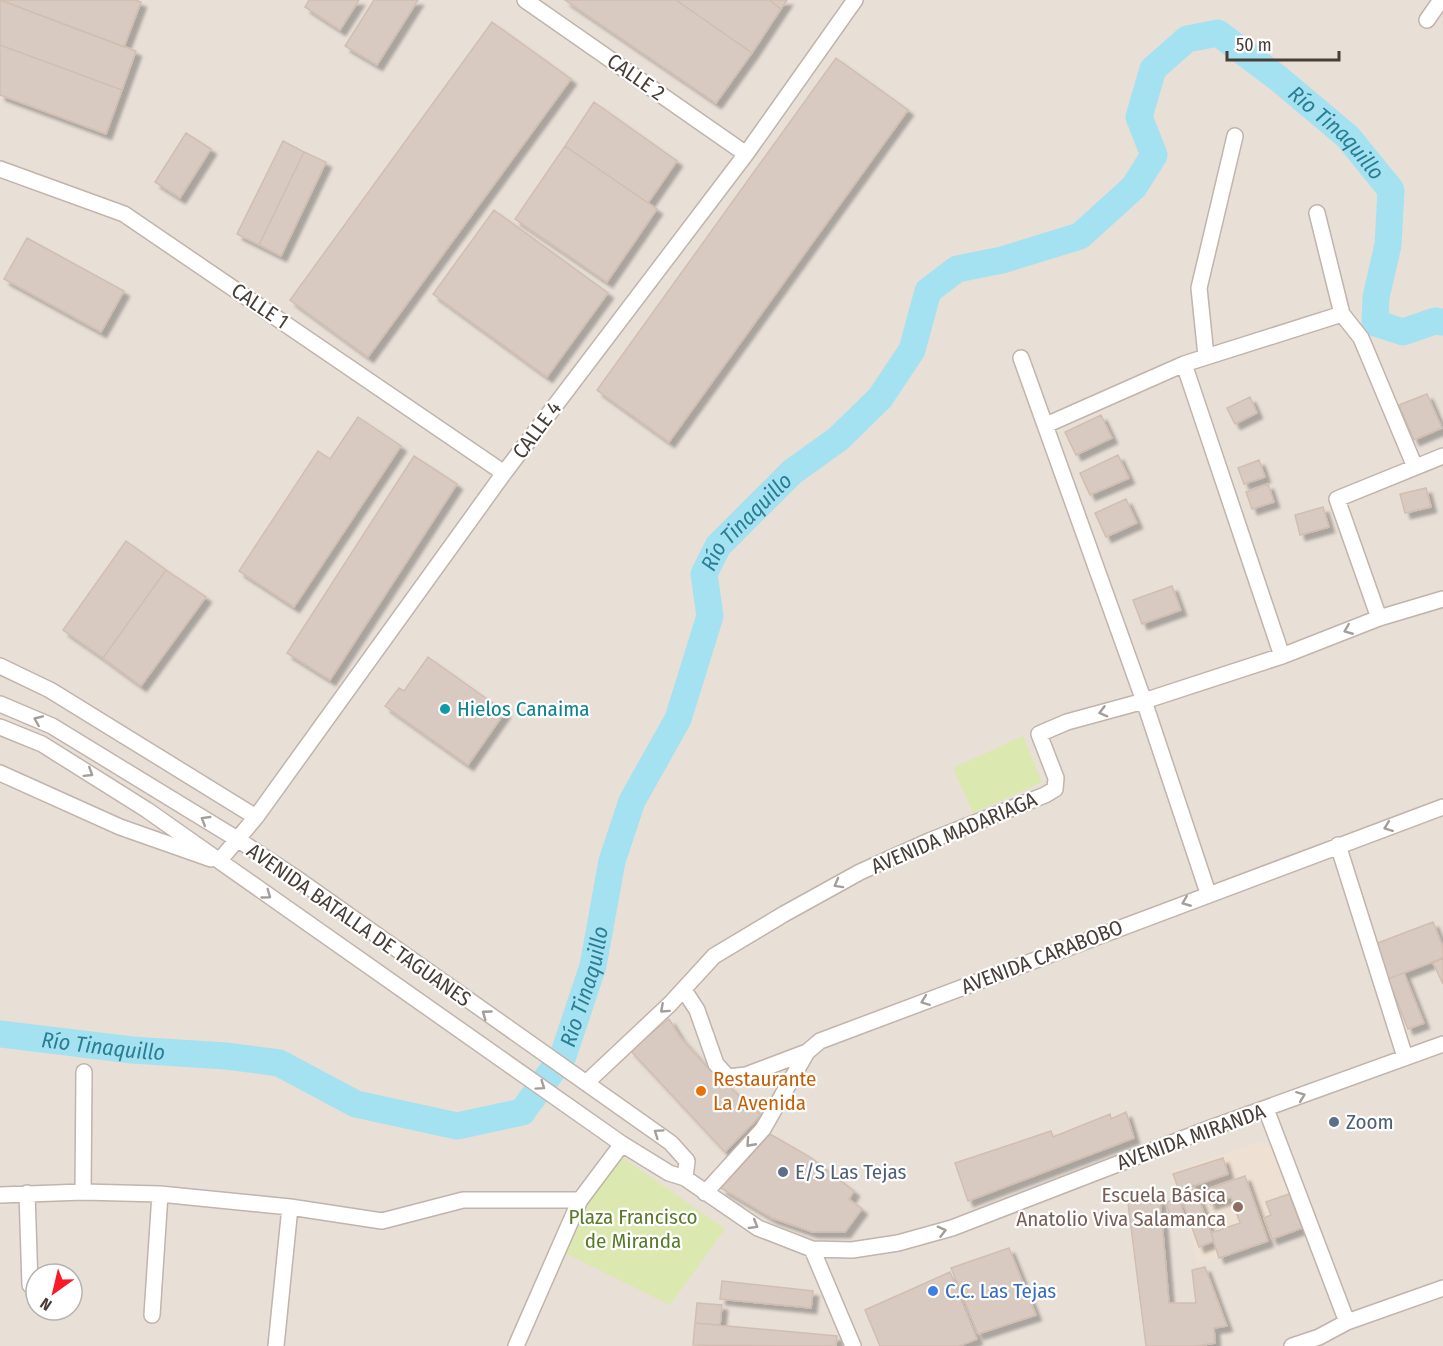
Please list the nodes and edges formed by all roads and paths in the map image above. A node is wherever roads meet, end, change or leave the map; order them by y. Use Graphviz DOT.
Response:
graph roads {
  1 [pos="525,0"];
  2 [pos="855,0"];
  3 [pos="1441,0"];
  4 [pos="1427,20"];
  5 [pos="1235,136"];
  6 [pos="746,154"];
  7 [pos="0,169"];
  8 [pos="1317,213"];
  9 [pos="1341,314"];
  10 [pos="1206,356"];
  11 [pos="1021,358"];
  12 [pos="1184,364"];
  13 [pos="1046,425"];
  14 [pos="1443,456"];
  15 [pos="1414,466"];
  16 [pos="504,473"];
  17 [pos="1443,599"];
  18 [pos="1379,618"];
  19 [pos="1282,656"];
  20 [pos="0,666"];
  21 [pos="1144,701"];
  22 [pos="0,704"];
  23 [pos="0,727"];
  24 [pos="0,773"];
  25 [pos="1443,807"];
  26 [pos="256,817"];
  27 [pos="237,839"];
  28 [pos="1338,845"];
  29 [pos="220,860"];
  30 [pos="1208,893"];
  31 [pos="684,990"];
  32 [pos="1443,1044"];
  33 [pos="807,1052"];
  34 [pos="1405,1057"];
  35 [pos="84,1072"];
  36 [pos="581,1079"];
  37 [pos="1266,1109"];
  38 [pos="622,1144"];
  39 [pos="685,1178"];
  40 [pos="83,1192"];
  41 [pos="27,1193"];
  42 [pos="705,1193"];
  43 [pos="160,1194"];
  44 [pos="0,1195"];
  45 [pos="580,1200"];
  46 [pos="290,1208"];
  47 [pos="812,1249"];
  48 [pos="29,1262"];
  49 [pos="1443,1288"];
  50 [pos="152,1315"];
  51 [pos="1347,1322"];
  52 [pos="1319,1342"];
  53 [pos="276,1346"];
  54 [pos="516,1346"];
  55 [pos="853,1346"];
  56 [pos="1292,1346"];
  1 -- 6 [label="street, CALLE 2"];
  2 -- 6 [label="street, CALLE 4"];
  3 -- 4 [label="street"];
  5 -- 10 [label="street"];
  6 -- 16 [label="street, CALLE 4"];
  7 -- 16 [label="street, CALLE 1"];
  8 -- 9 [label="street"];
  9 -- 10 [label="street"];
  9 -- 15 [label="street"];
  10 -- 12 [label="street"];
  11 -- 13 [label="street"];
  12 -- 13 [label="street"];
  12 -- 19 [label="street"];
  13 -- 21 [label="street"];
  14 -- 15 [label="street"];
  15 -- 18 [label="street"];
  16 -- 26 [label="street, CALLE 4"];
  17 -- 18 [label="street, AVENIDA MADARIAGA"];
  18 -- 19 [label="street, AVENIDA MADARIAGA, one-way"];
  19 -- 21 [label="street, AVENIDA MADARIAGA"];
  20 -- 26 [label="street"];
  21 -- 30 [label="street"];
  21 -- 31 [label="street, AVENIDA MADARIAGA, one-way"];
  27 -- 22 [label="street, AVENIDA BATALLA DE TAGUANES, one-way"];
  23 -- 29 [label="street, AVENIDA BATALLA DE TAGUANES, one-way"];
  24 -- 29 [label="street"];
  25 -- 28 [label="street, AVENIDA CARABOBO, one-way"];
  26 -- 27 [label="street, CALLE 4"];
  27 -- 29 [label="street, CALLE 4"];
  36 -- 27 [label="street, AVENIDA BATALLA DE TAGUANES, one-way"];
  28 -- 30 [label="street, AVENIDA CARABOBO"];
  28 -- 34 [label="street"];
  29 -- 38 [label="street, AVENIDA BATALLA DE TAGUANES, one-way"];
  30 -- 33 [label="street, AVENIDA CARABOBO, one-way"];
  31 -- 33 [label="street"];
  31 -- 36 [label="street, AVENIDA MADARIAGA, one-way"];
  32 -- 34 [label="street, AVENIDA MIRANDA"];
  33 -- 42 [label="street, AVENIDA CARABOBO, one-way"];
  37 -- 34 [label="street, AVENIDA MIRANDA, one-way"];
  35 -- 40 [label="street"];
  39 -- 36 [label="street, AVENIDA BATALLA DE TAGUANES, one-way"];
  47 -- 37 [label="street, AVENIDA MIRANDA, one-way"];
  37 -- 51 [label="street"];
  38 -- 39 [label="street, AVENIDA BATALLA DE TAGUANES"];
  38 -- 45 [label="street"];
  39 -- 42 [label="street, AVENIDA BATALLA DE TAGUANES"];
  40 -- 41 [label="street"];
  40 -- 43 [label="street"];
  41 -- 44 [label="street"];
  41 -- 48 [label="street"];
  42 -- 47 [label="street, AVENIDA MIRANDA, one-way"];
  43 -- 46 [label="street"];
  43 -- 50 [label="street"];
  45 -- 46 [label="street"];
  45 -- 54 [label="street"];
  46 -- 53 [label="street"];
  47 -- 55 [label="street"];
  49 -- 51 [label="street"];
  51 -- 52 [label="street"];
  52 -- 56 [label="street"];
}
